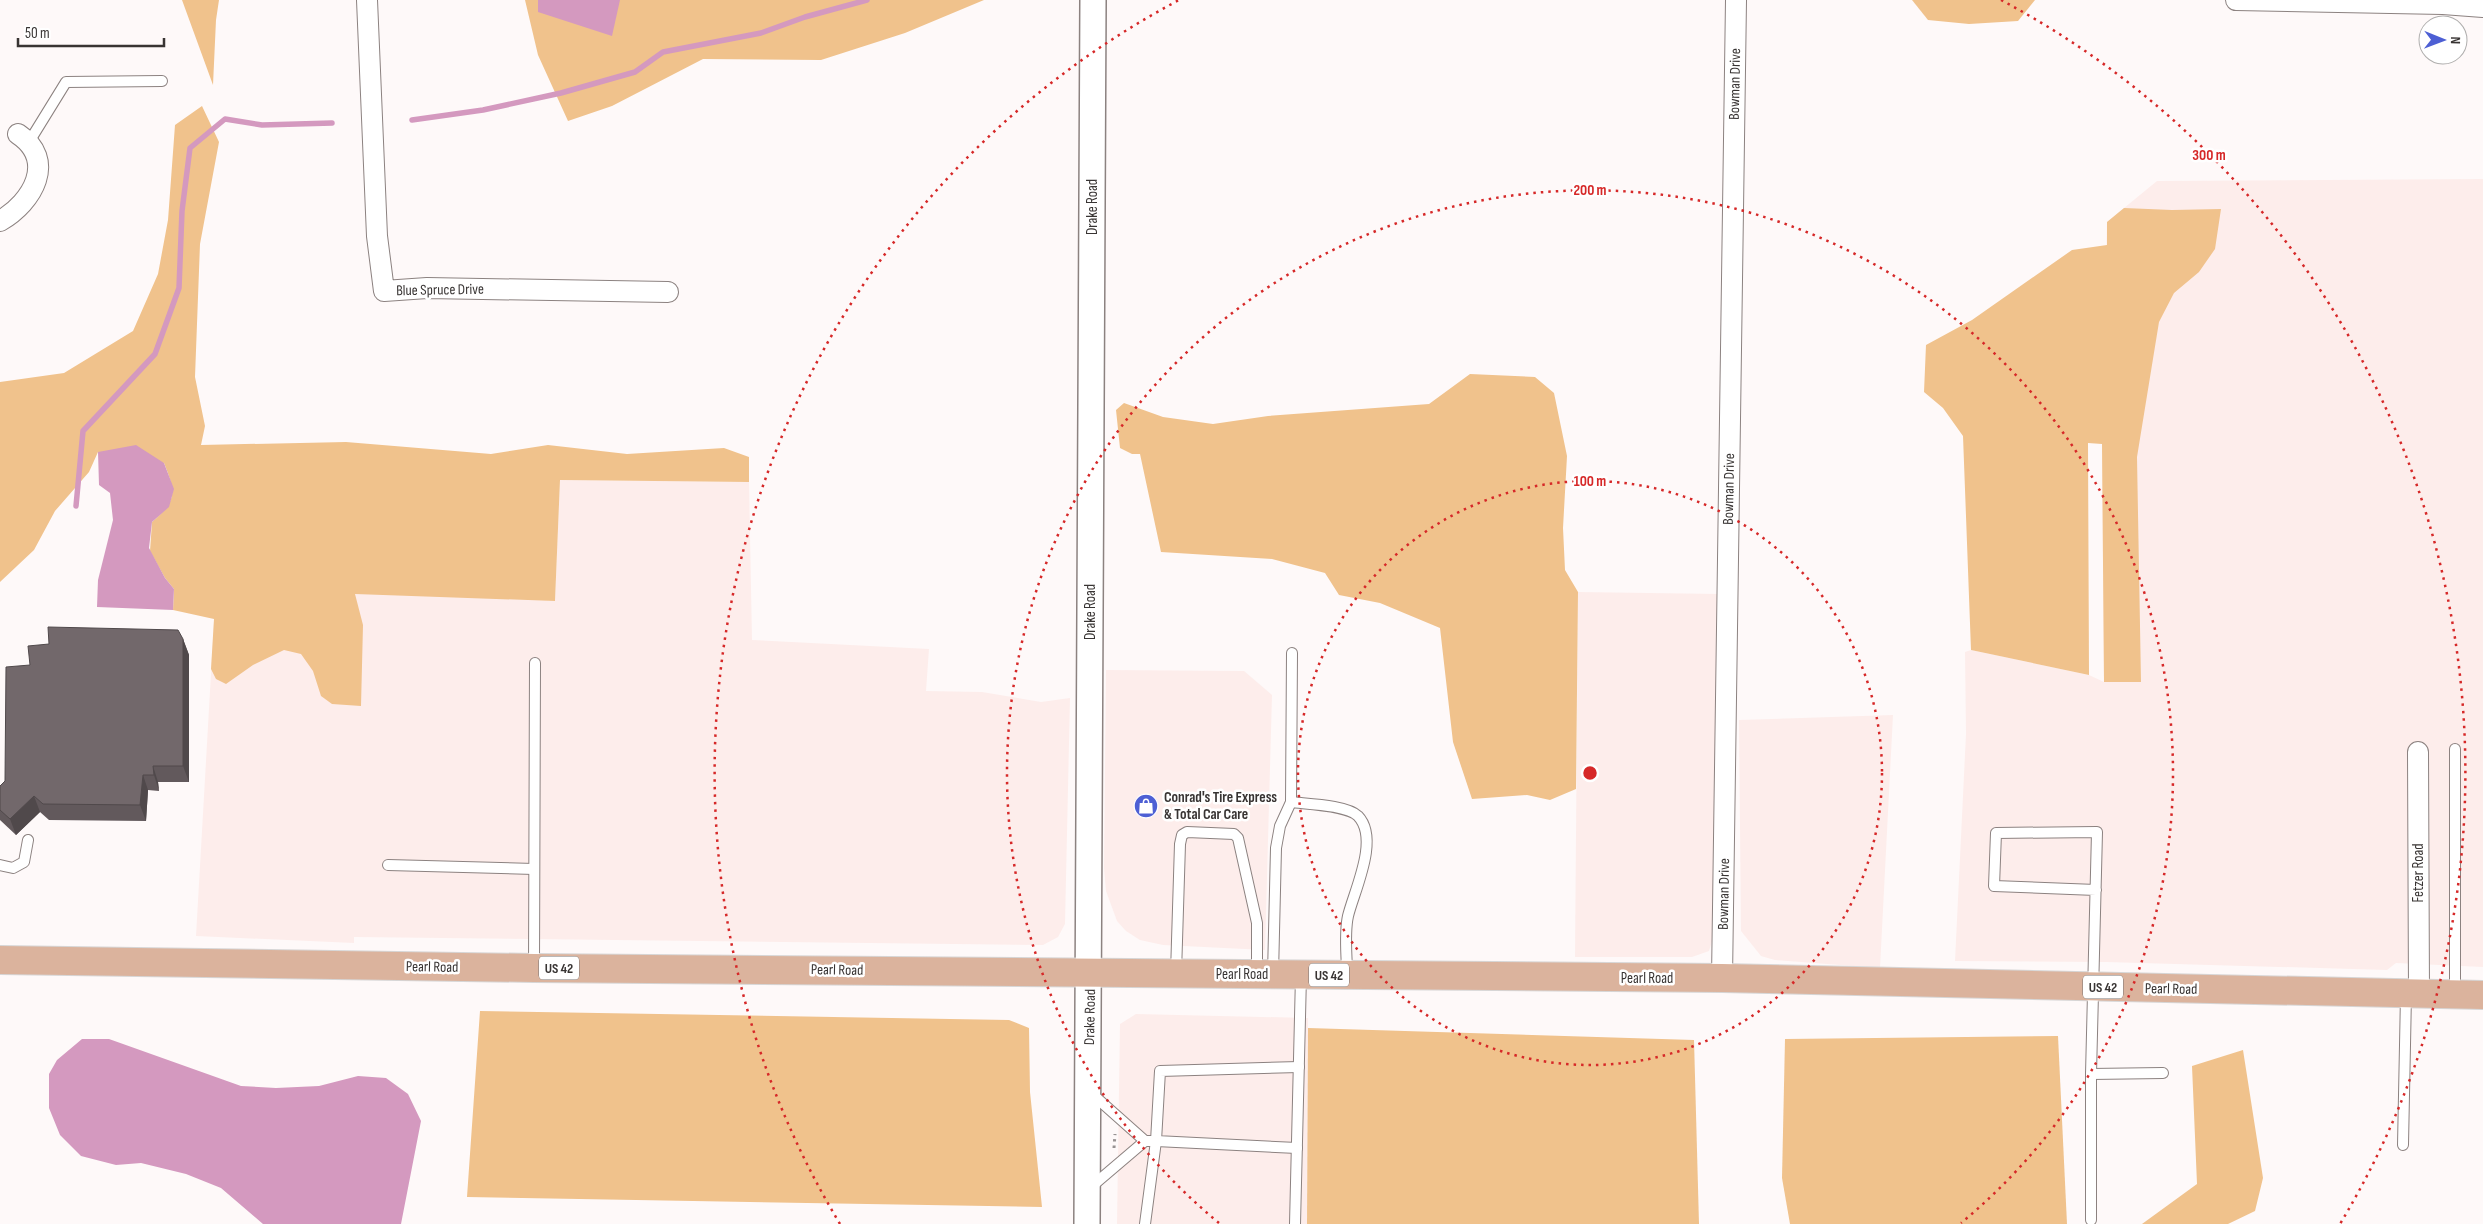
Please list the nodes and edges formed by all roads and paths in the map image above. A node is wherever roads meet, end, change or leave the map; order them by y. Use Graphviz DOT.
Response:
graph roads {
  1 [pos="367,0"];
  2 [pos="1093,0"];
  3 [pos="1736,0"];
  4 [pos="2236,0"];
  5 [pos="2483,7"];
  6 [pos="162,81"];
  7 [pos="23,138"];
  8 [pos="0,221"];
  9 [pos="668,292"];
  10 [pos="1292,653"];
  11 [pos="535,663"];
  12 [pos="2455,749"];
  13 [pos="2418,752"];
  14 [pos="1291,802"];
  15 [pos="28,840"];
  16 [pos="0,864"];
  17 [pos="388,865"];
  18 [pos="534,869"];
  19 [pos="2096,890"];
  20 [pos="0,960"];
  21 [pos="534,968"];
  22 [pos="1090,973"];
  23 [pos="1176,974"];
  24 [pos="1265,975"];
  25 [pos="1301,975"];
  26 [pos="1347,975"];
  27 [pos="1722,978"];
  28 [pos="2093,987"];
  29 [pos="2412,994"];
  30 [pos="2454,994"];
  31 [pos="2483,995"];
  32 [pos="1299,1067"];
  33 [pos="2163,1073"];
  34 [pos="2091,1074"];
  35 [pos="1089,1090"];
  36 [pos="1115,1134"];
  37 [pos="1145,1141"];
  38 [pos="1156,1141"];
  39 [pos="2403,1145"];
  40 [pos="1297,1148"];
  41 [pos="1114,1152"];
  42 [pos="1088,1189"];
  43 [pos="2091,1220"];
  44 [pos="1087,1224"];
  45 [pos="1145,1224"];
  46 [pos="1295,1224"];
  1 -- 9 [label="street, Blue Spruce Drive"];
  2 -- 22 [label="street, Drake Road"];
  3 -- 27 [label="street, Bowman Drive"];
  4 -- 5 [label="street"];
  6 -- 7 [label="lane"];
  7 -- 8 [label="street"];
  10 -- 14 [label="lane"];
  11 -- 18 [label="lane"];
  12 -- 30 [label="lane"];
  13 -- 29 [label="street, Fetzer Road"];
  14 -- 24 [label="lane"];
  14 -- 26 [label="lane"];
  15 -- 16 [label="lane"];
  17 -- 18 [label="lane"];
  18 -- 21 [label="lane"];
  19 -- 19 [label="lane"];
  19 -- 28 [label="lane"];
  20 -- 21 [label="main road, Pearl Road / US 42"];
  21 -- 22 [label="main road, Pearl Road / US 42"];
  22 -- 23 [label="main road, Pearl Road / US 42"];
  22 -- 35 [label="street, Drake Road"];
  23 -- 24 [label="main road, Pearl Road / US 42"];
  23 -- 24 [label="lane"];
  24 -- 25 [label="main road, Pearl Road / US 42"];
  25 -- 26 [label="main road, Pearl Road / US 42"];
  25 -- 32 [label="lane"];
  26 -- 27 [label="main road, Pearl Road / US 42"];
  27 -- 28 [label="main road, Pearl Road / US 42"];
  28 -- 29 [label="main road, Pearl Road / US 42"];
  28 -- 34 [label="lane"];
  29 -- 30 [label="main road, Pearl Road / US 42"];
  29 -- 39 [label="lane"];
  30 -- 31 [label="main road, Pearl Road / US 42"];
  32 -- 38 [label="lane"];
  32 -- 40 [label="lane"];
  33 -- 34 [label="lane"];
  34 -- 43 [label="lane"];
  35 -- 37 [label="lane"];
  35 -- 42 [label="street, Drake Road"];
  36 -- 41 [label="path"];
  37 -- 38 [label="lane"];
  37 -- 42 [label="lane"];
  38 -- 40 [label="lane"];
  38 -- 45 [label="lane"];
  40 -- 46 [label="lane"];
  42 -- 44 [label="street, Drake Road"];
}
